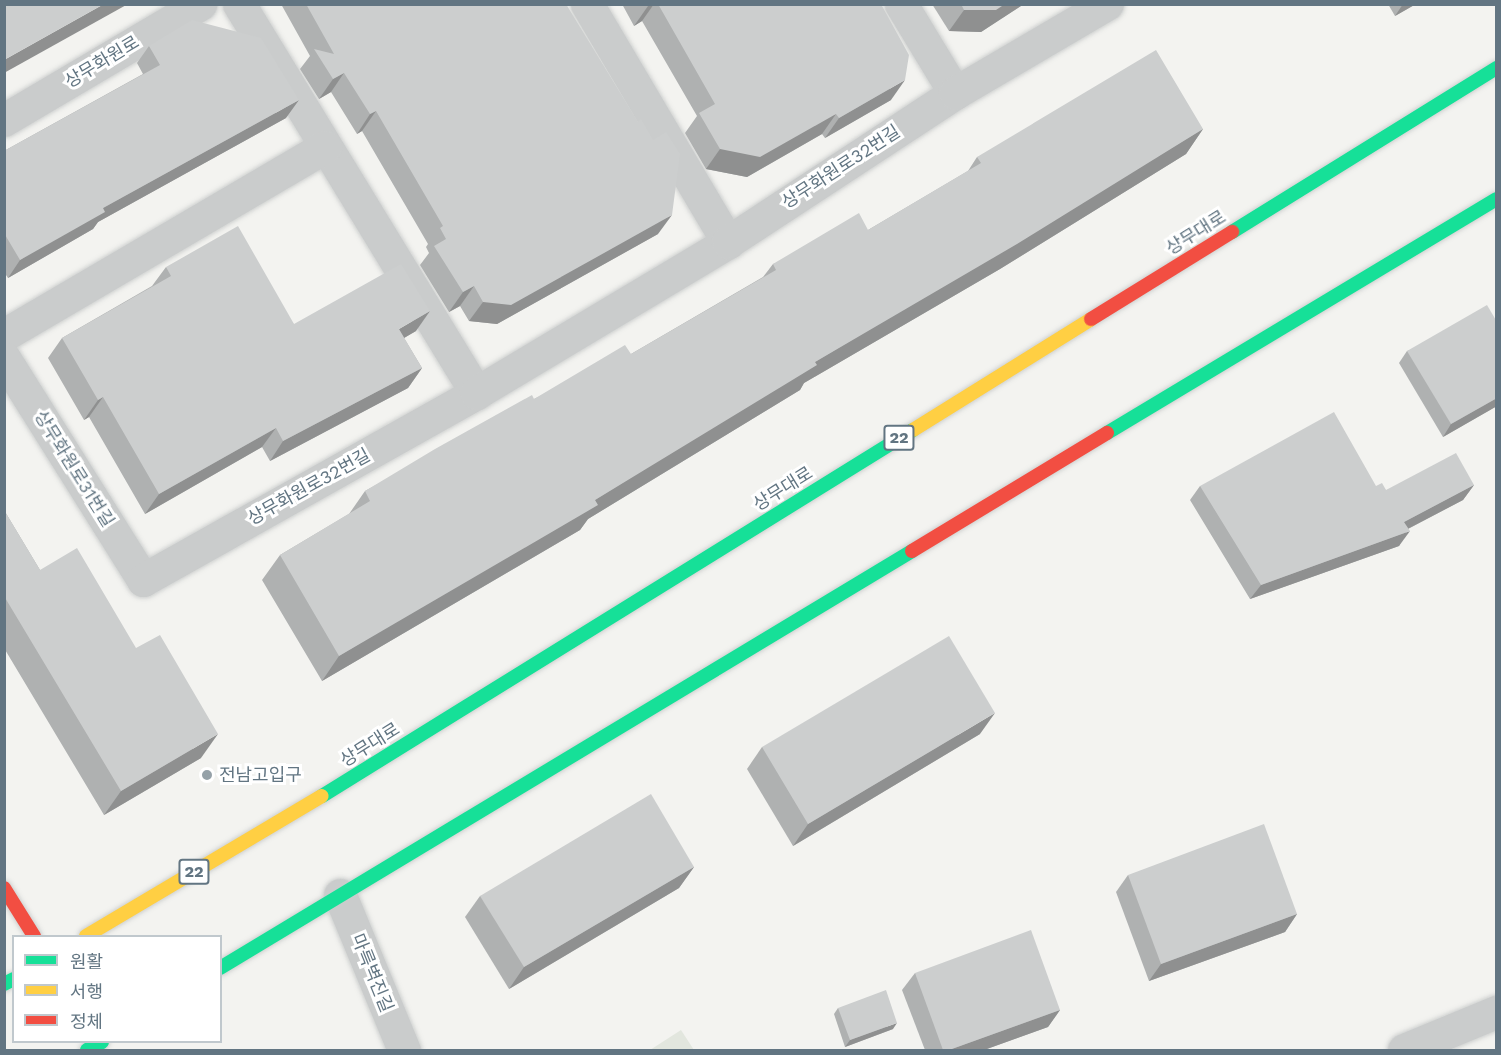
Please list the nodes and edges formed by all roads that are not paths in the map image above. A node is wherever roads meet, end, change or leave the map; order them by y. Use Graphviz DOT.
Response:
graph roads {
  1 [pos="200,4"];
  2 [pos="239,4"];
  3 [pos="587,4"];
  4 [pos="901,4"];
  5 [pos="1107,4"];
  6 [pos="1497,68"];
  7 [pos="955,93"];
  8 [pos="4,120"];
  9 [pos="325,147"];
  10 [pos="1497,199"];
  11 [pos="728,242"];
  12 [pos="4,335"];
  13 [pos="4,358"];
  14 [pos="476,393"];
  15 [pos="143,580"];
  16 [pos="4,888"];
  17 [pos="340,895"];
  18 [pos="33,935"];
  19 [pos="88,935"];
  20 [pos="222,967"];
  21 [pos="1497,1012"];
  22 [pos="404,1050"];
  23 [pos="1404,1050"];
  1 -- 8 [label="street, 상무화원로"];
  2 -- 9 [label="street"];
  3 -- 11 [label="street"];
  4 -- 7 [label="street"];
  5 -- 7 [label="street, 상무화원로32번길"];
  6 -- 19 [label="main road, 상무대로 / 22"];
  7 -- 11 [label="street, 상무화원로32번길"];
  9 -- 12 [label="street"];
  9 -- 14 [label="street"];
  10 -- 17 [label="main road"];
  11 -- 14 [label="street, 상무화원로32번길"];
  13 -- 15 [label="street, 상무화원로31번길"];
  14 -- 15 [label="street, 상무화원로32번길"];
  16 -- 18 [label="main road"];
  17 -- 20 [label="main road"];
  17 -- 22 [label="street, 마륵벽진길"];
  21 -- 23 [label="street"];
}
